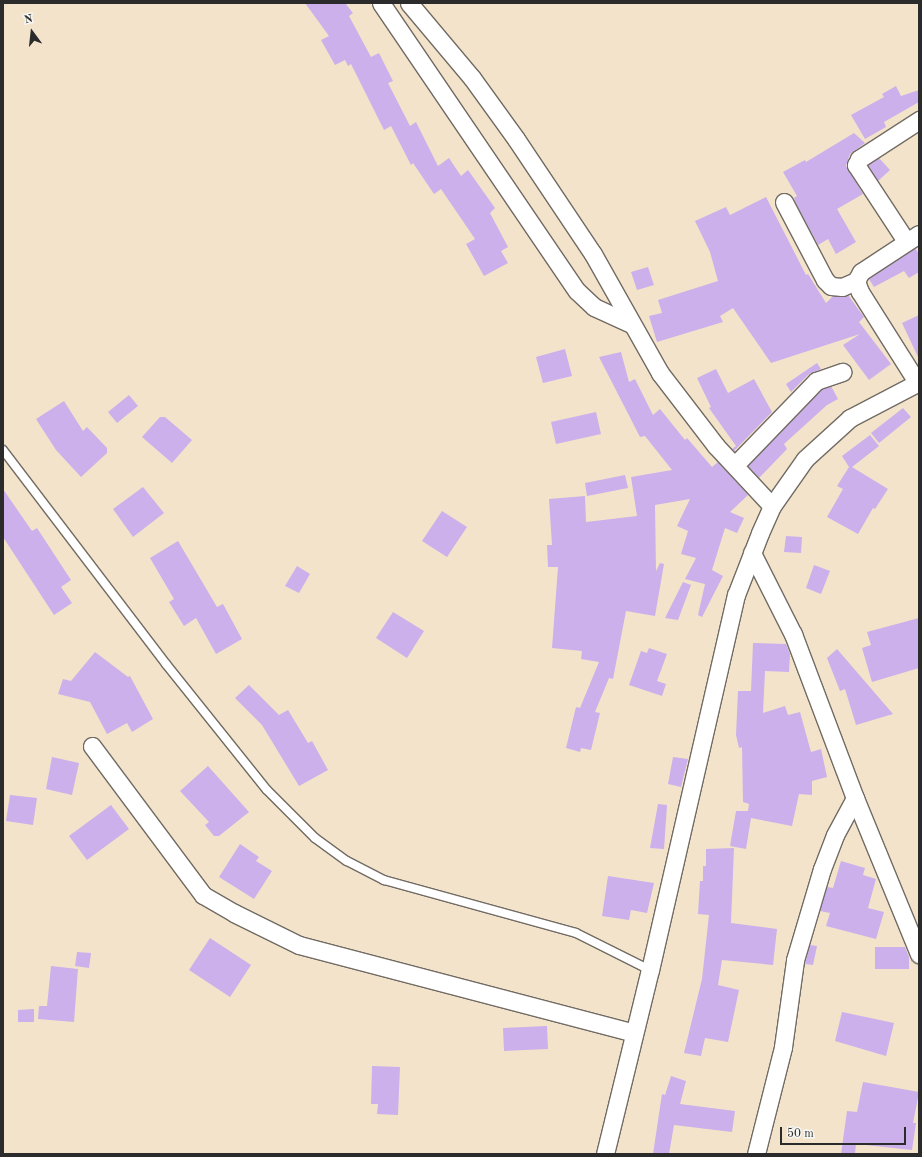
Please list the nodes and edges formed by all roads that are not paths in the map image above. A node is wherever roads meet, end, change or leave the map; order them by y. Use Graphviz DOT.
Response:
graph roads {
  1 [pos="381,3"];
  2 [pos="409,3"];
  3 [pos="919,120"];
  4 [pos="784,202"];
  5 [pos="913,238"];
  6 [pos="856,281"];
  7 [pos="632,324"];
  8 [pos="842,372"];
  9 [pos="918,382"];
  10 [pos="4,454"];
  11 [pos="735,465"];
  12 [pos="772,506"];
  13 [pos="752,553"];
  14 [pos="92,746"];
  15 [pos="855,798"];
  16 [pos="919,953"];
  17 [pos="650,970"];
  18 [pos="634,1034"];
  19 [pos="605,1154"];
  20 [pos="756,1154"];
  1 -- 7 [label="street"];
  2 -- 7 [label="street"];
  3 -- 5 [label="street"];
  4 -- 6 [label="street"];
  5 -- 6 [label="street"];
  6 -- 9 [label="street"];
  7 -- 11 [label="street"];
  8 -- 11 [label="street"];
  9 -- 12 [label="street"];
  10 -- 17 [label="lane"];
  11 -- 12 [label="street"];
  12 -- 13 [label="street"];
  13 -- 15 [label="street"];
  13 -- 17 [label="street"];
  14 -- 18 [label="street"];
  15 -- 16 [label="street"];
  15 -- 20 [label="street"];
  17 -- 18 [label="street"];
  18 -- 19 [label="street"];
}
